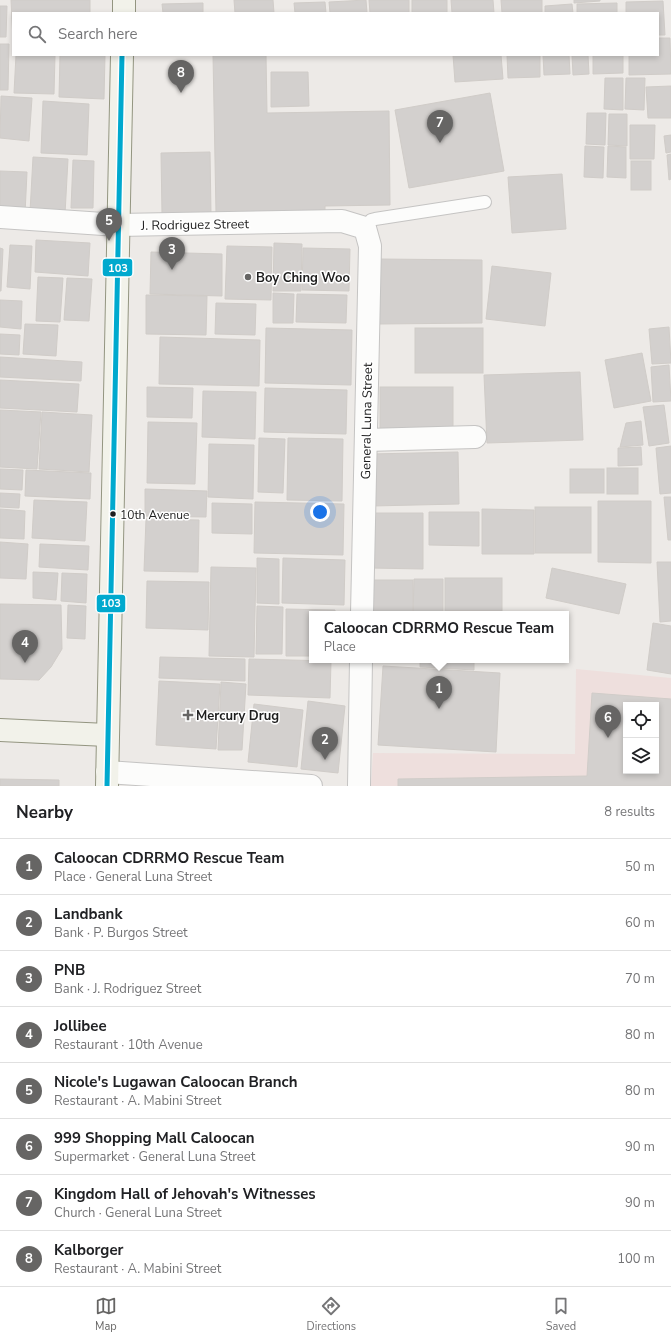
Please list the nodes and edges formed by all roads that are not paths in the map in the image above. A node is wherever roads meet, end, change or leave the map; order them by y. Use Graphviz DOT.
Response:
graph roads {
  1 [pos="124,0"];
  2 [pos="124,12"];
  3 [pos="122,56"];
  4 [pos="484,202"];
  5 [pos="0,217"];
  6 [pos="118,225"];
  7 [pos="365,228"];
  8 [pos="475,437"];
  9 [pos="366,440"];
  10 [pos="362,611"];
  11 [pos="361,663"];
  12 [pos="0,730"];
  13 [pos="107,735"];
  14 [pos="107,779"];
  15 [pos="311,786"];
  16 [pos="359,786"];
  1 -- 2 [label="main road"];
  3 -- 6 [label="main road"];
  4 -- 7 [label="lane"];
  5 -- 6 [label="street, J. Rodriguez Street"];
  6 -- 7 [label="street, J. Rodriguez Street"];
  6 -- 13 [label="main road"];
  7 -- 9 [label="street, General Luna Street"];
  8 -- 9 [label="street"];
  9 -- 10 [label="street, General Luna Street"];
  11 -- 16 [label="street"];
  12 -- 13 [label="main road"];
  13 -- 14 [label="main road"];
  14 -- 15 [label="street"];
}
